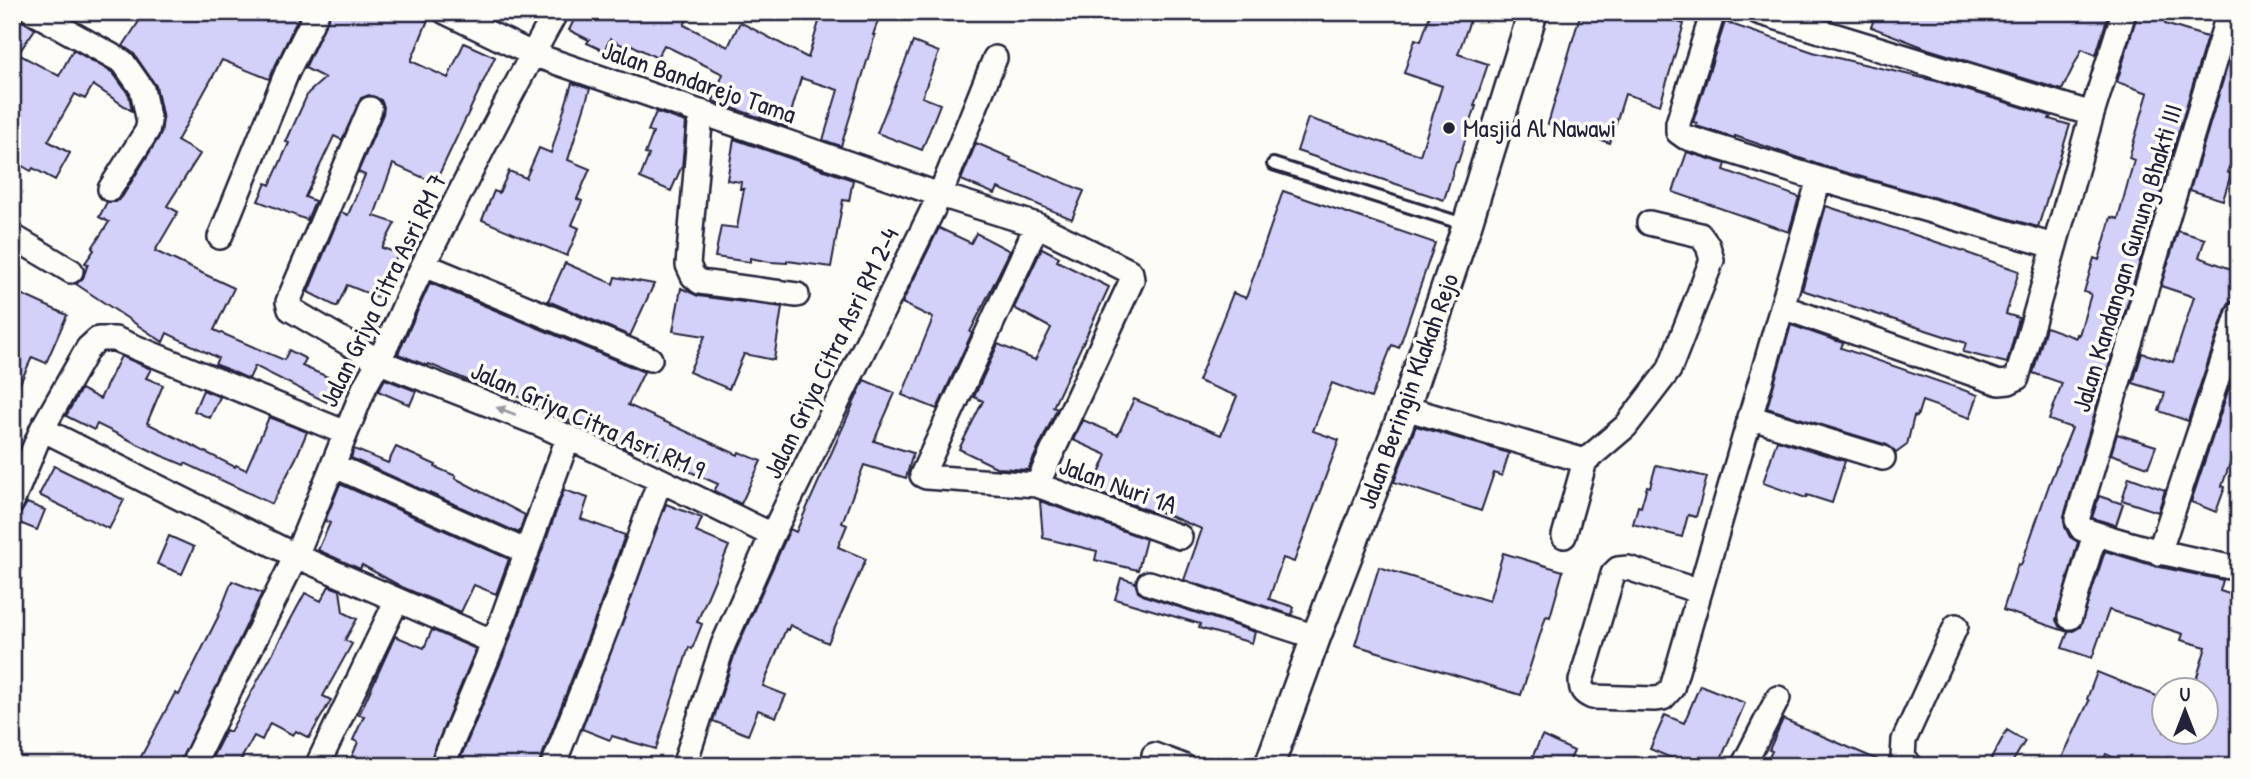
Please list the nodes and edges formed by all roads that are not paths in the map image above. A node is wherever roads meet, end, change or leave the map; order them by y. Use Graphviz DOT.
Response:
graph roads {
  1 [pos="33,12"];
  2 [pos="317,12"];
  3 [pos="445,12"];
  4 [pos="556,12"];
  5 [pos="1533,12"];
  6 [pos="1713,12"];
  7 [pos="1758,12"];
  8 [pos="2124,12"];
  9 [pos="2229,12"];
  10 [pos="532,54"];
  11 [pos="995,58"];
  12 [pos="370,109"];
  13 [pos="701,112"];
  14 [pos="2092,114"];
  15 [pos="1273,164"];
  16 [pos="1819,180"];
  17 [pos="110,189"];
  18 [pos="940,195"];
  19 [pos="1648,223"];
  20 [pos="1037,225"];
  21 [pos="1467,225"];
  22 [pos="12,236"];
  23 [pos="220,237"];
  24 [pos="2054,246"];
  25 [pos="424,265"];
  26 [pos="71,271"];
  27 [pos="797,295"];
  28 [pos="1782,307"];
  29 [pos="2239,313"];
  30 [pos="650,359"];
  31 [pos="380,362"];
  32 [pos="1405,408"];
  33 [pos="1749,417"];
  34 [pos="42,429"];
  35 [pos="346,433"];
  36 [pos="569,438"];
  37 [pos="1883,457"];
  38 [pos="1585,461"];
  39 [pos="333,466"];
  40 [pos="660,480"];
  41 [pos="1037,485"];
  42 [pos="12,502"];
  43 [pos="2086,527"];
  44 [pos="772,535"];
  45 [pos="1564,536"];
  46 [pos="1180,537"];
  47 [pos="527,551"];
  48 [pos="2159,553"];
  49 [pos="296,556"];
  50 [pos="2239,569"];
  51 [pos="1149,583"];
  52 [pos="1699,591"];
  53 [pos="397,600"];
  54 [pos="2070,617"];
  55 [pos="1956,626"];
  56 [pos="1316,637"];
  57 [pos="494,642"];
  58 [pos="1778,698"];
  59 [pos="1154,755"];
  60 [pos="192,766"];
  61 [pos="317,766"];
  62 [pos="442,766"];
  63 [pos="553,766"];
  64 [pos="684,766"];
  65 [pos="1183,766"];
  66 [pos="1269,766"];
  67 [pos="1743,766"];
  68 [pos="1911,766"];
  1 -- 17 [label="street"];
  2 -- 23 [label="street"];
  3 -- 10 [label="street, Jalan Bandarejo Tama"];
  4 -- 10 [label="street, Jalan Griya Citra Asri RM 7"];
  5 -- 21 [label="street, Jalan Beringin Klakah Rejo"];
  6 -- 16 [label="street"];
  7 -- 14 [label="street"];
  8 -- 14 [label="street"];
  9 -- 43 [label="street, Jalan Kandangan Gunung Bhakti III"];
  10 -- 13 [label="street, Jalan Bandarejo Tama"];
  10 -- 25 [label="street, Jalan Griya Citra Asri RM 7"];
  11 -- 18 [label="street, Jalan Griya Citra Asri RM 2-4"];
  12 -- 31 [label="street, Jalan Griya Citra Asri RM 9"];
  13 -- 18 [label="street, Jalan Bandarejo Tama"];
  13 -- 27 [label="street"];
  14 -- 24 [label="street"];
  15 -- 21 [label="lane"];
  16 -- 24 [label="street"];
  16 -- 28 [label="street"];
  18 -- 20 [label="street, Jalan Bandarejo Tama"];
  18 -- 44 [label="street, Jalan Griya Citra Asri RM 2-4"];
  19 -- 38 [label="street"];
  20 -- 41 [label="street, Jalan Bandarejo Tama"];
  20 -- 41 [label="street, Jalan Nuri 1A"];
  21 -- 32 [label="street, Jalan Beringin Klakah Rejo"];
  22 -- 26 [label="street"];
  24 -- 28 [label="street"];
  25 -- 30 [label="street"];
  25 -- 31 [label="street, Jalan Griya Citra Asri RM 7"];
  28 -- 33 [label="street"];
  29 -- 48 [label="street"];
  31 -- 35 [label="street, Jalan Griya Citra Asri RM 7"];
  36 -- 31 [label="street, Jalan Griya Citra Asri RM 9, one-way"];
  32 -- 38 [label="street"];
  32 -- 56 [label="street, Jalan Beringin Klakah Rejo"];
  33 -- 37 [label="street"];
  33 -- 52 [label="street"];
  34 -- 35 [label="street"];
  34 -- 42 [label="street"];
  34 -- 49 [label="street"];
  35 -- 39 [label="street, Jalan Griya Citra Asri RM 7"];
  36 -- 40 [label="street, Jalan Griya Citra Asri RM 9"];
  36 -- 47 [label="street"];
  38 -- 45 [label="street"];
  39 -- 47 [label="street"];
  39 -- 49 [label="street, Jalan Griya Citra Asri RM 7"];
  40 -- 44 [label="street, Jalan Griya Citra Asri RM 9"];
  40 -- 63 [label="street"];
  41 -- 46 [label="street, Jalan Nuri 1A"];
  43 -- 48 [label="street"];
  43 -- 54 [label="street, Jalan Kandangan Gunung Bhakti III"];
  44 -- 64 [label="street, Jalan Griya Citra Asri RM 2-4"];
  47 -- 57 [label="street"];
  48 -- 50 [label="street"];
  49 -- 53 [label="street"];
  49 -- 60 [label="street, Jalan Griya Citra Asri RM 7"];
  51 -- 56 [label="street"];
  52 -- 52 [label="street"];
  53 -- 57 [label="street"];
  53 -- 61 [label="street"];
  55 -- 68 [label="street"];
  56 -- 66 [label="street, Jalan Beringin Klakah Rejo"];
  57 -- 62 [label="street"];
  58 -- 67 [label="street"];
  59 -- 65 [label="street"];
}
